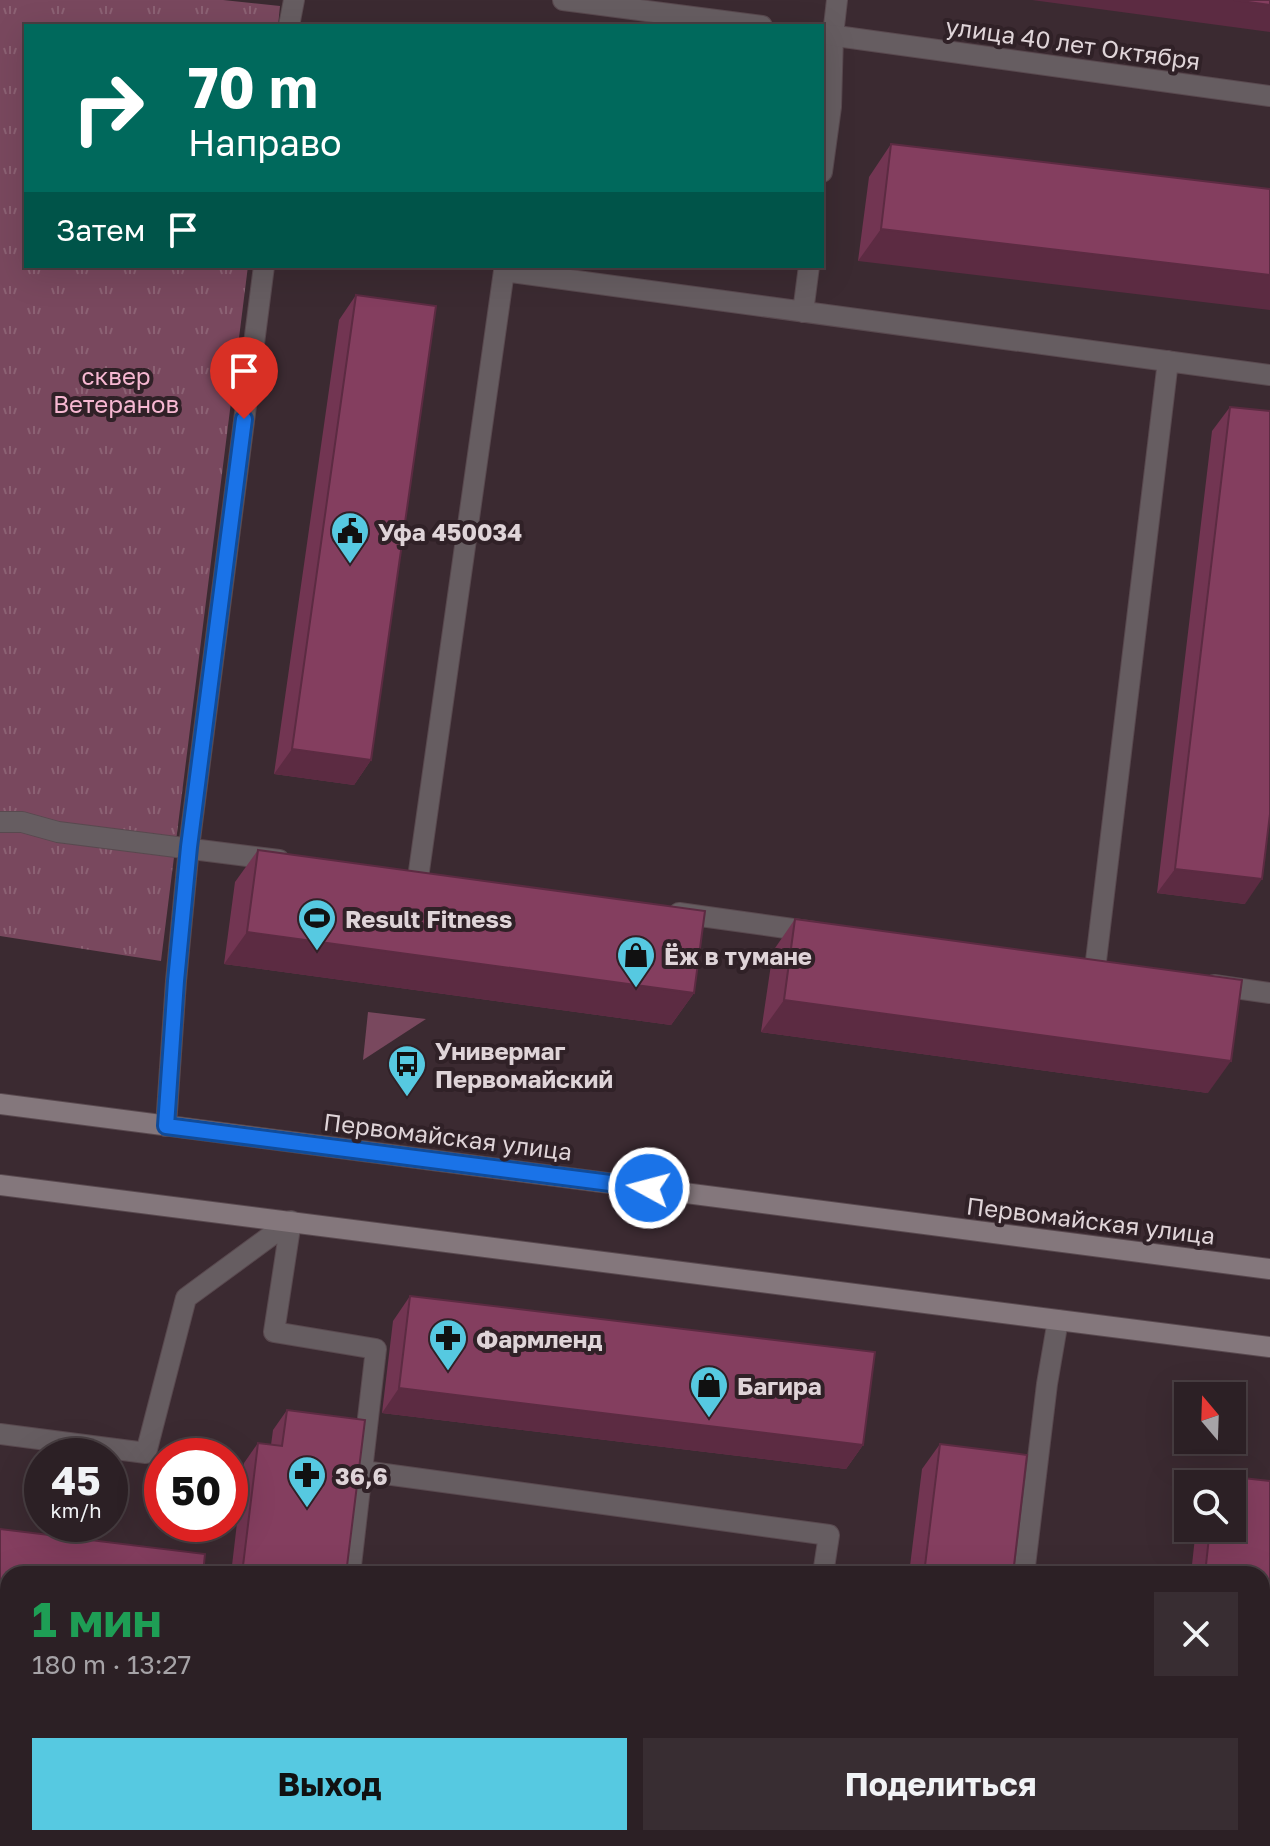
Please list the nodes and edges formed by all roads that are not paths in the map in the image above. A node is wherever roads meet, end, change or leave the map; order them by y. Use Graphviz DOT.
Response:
graph roads {
  1 [pos="294,0"];
  2 [pos="563,0"];
  3 [pos="837,0"];
  4 [pos="289,24"];
  5 [pos="747,24"];
  6 [pos="828,35"];
  7 [pos="1270,96"];
  8 [pos="824,158"];
  9 [pos="264,268"];
  10 [pos="809,268"];
  11 [pos="803,312"];
  12 [pos="1168,361"];
  13 [pos="1270,375"];
  14 [pos="0,822"];
  15 [pos="189,847"];
  16 [pos="294,862"];
  17 [pos="418,878"];
  18 [pos="654,910"];
  19 [pos="827,933"];
  20 [pos="1094,969"];
  21 [pos="1197,983"];
  22 [pos="1270,993"];
  23 [pos="0,1104"];
  24 [pos="166,1126"];
  25 [pos="0,1185"];
  26 [pos="291,1221"];
  27 [pos="1270,1269"];
  28 [pos="1058,1320"];
  29 [pos="1270,1347"];
  30 [pos="0,1434"];
  31 [pos="363,1471"];
  32 [pos="351,1566"];
  33 [pos="824,1566"];
  34 [pos="1025,1566"];
  1 -- 4 [label="street"];
  2 -- 5 [label="street"];
  3 -- 6 [label="street"];
  6 -- 7 [label="street, улица 40 лет Октября"];
  6 -- 8 [label="street"];
  9 -- 15 [label="street"];
  10 -- 11 [label="street"];
  11 -- 12 [label="street"];
  11 -- 17 [label="street"];
  12 -- 13 [label="street"];
  12 -- 20 [label="street"];
  14 -- 15 [label="street"];
  15 -- 16 [label="street"];
  15 -- 24 [label="street"];
  18 -- 19 [label="street"];
  21 -- 22 [label="street"];
  23 -- 24 [label="main road, Первомайская улица"];
  24 -- 27 [label="main road, Первомайская улица"];
  25 -- 26 [label="main road"];
  26 -- 28 [label="main road"];
  26 -- 30 [label="street"];
  26 -- 31 [label="street"];
  28 -- 29 [label="main road"];
  28 -- 34 [label="street"];
  31 -- 32 [label="street"];
  31 -- 33 [label="street"];
}
